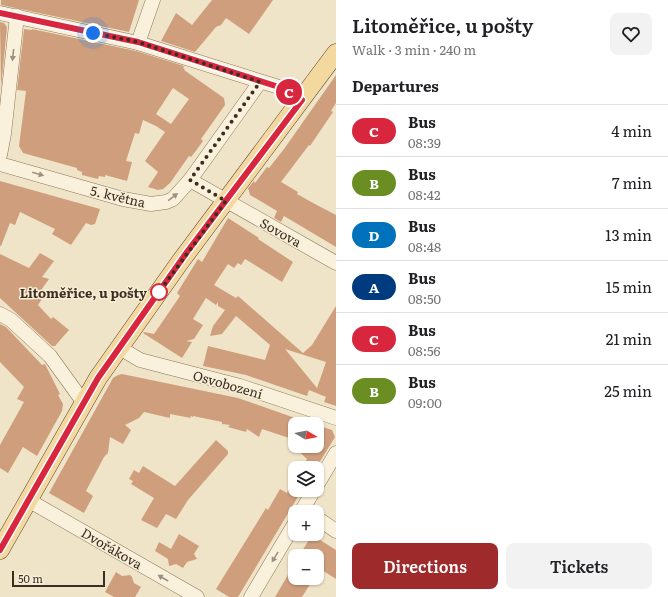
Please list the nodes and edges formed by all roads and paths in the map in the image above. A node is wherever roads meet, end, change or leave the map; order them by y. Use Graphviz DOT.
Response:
graph roads {
  1 [pos="153,0"];
  2 [pos="0,13"];
  3 [pos="17,16"];
  4 [pos="138,42"];
  5 [pos="336,53"];
  6 [pos="260,82"];
  7 [pos="302,100"];
  8 [pos="0,156"];
  9 [pos="0,164"];
  10 [pos="190,180"];
  11 [pos="226,201"];
  12 [pos="336,263"];
  13 [pos="6,317"];
  14 [pos="120,348"];
  15 [pos="84,403"];
  16 [pos="336,418"];
  17 [pos="336,453"];
  18 [pos="324,474"];
  19 [pos="28,500"];
  20 [pos="324,523"];
  21 [pos="336,531"];
  22 [pos="288,535"];
  23 [pos="0,550"];
  24 [pos="197,597"];
  25 [pos="251,597"];
  1 -- 4 [label="street"];
  2 -- 3 [label="street"];
  3 -- 4 [label="street"];
  3 -- 8 [label="street, one-way"];
  4 -- 6 [label="street"];
  5 -- 7 [label="main road"];
  6 -- 7 [label="street"];
  6 -- 10 [label="street, 5. května"];
  7 -- 11 [label="main road"];
  9 -- 10 [label="street, 5. května, one-way"];
  10 -- 11 [label="street"];
  11 -- 12 [label="street, Sovova"];
  11 -- 14 [label="main road"];
  13 -- 15 [label="street"];
  14 -- 15 [label="main road"];
  14 -- 16 [label="street, Osvobození"];
  15 -- 19 [label="main road"];
  17 -- 18 [label="street"];
  19 -- 23 [label="main road"];
  24 -- 19 [label="street, Dvořákova, one-way"];
  20 -- 21 [label="street"];
  22 -- 25 [label="street, one-way"];
}
